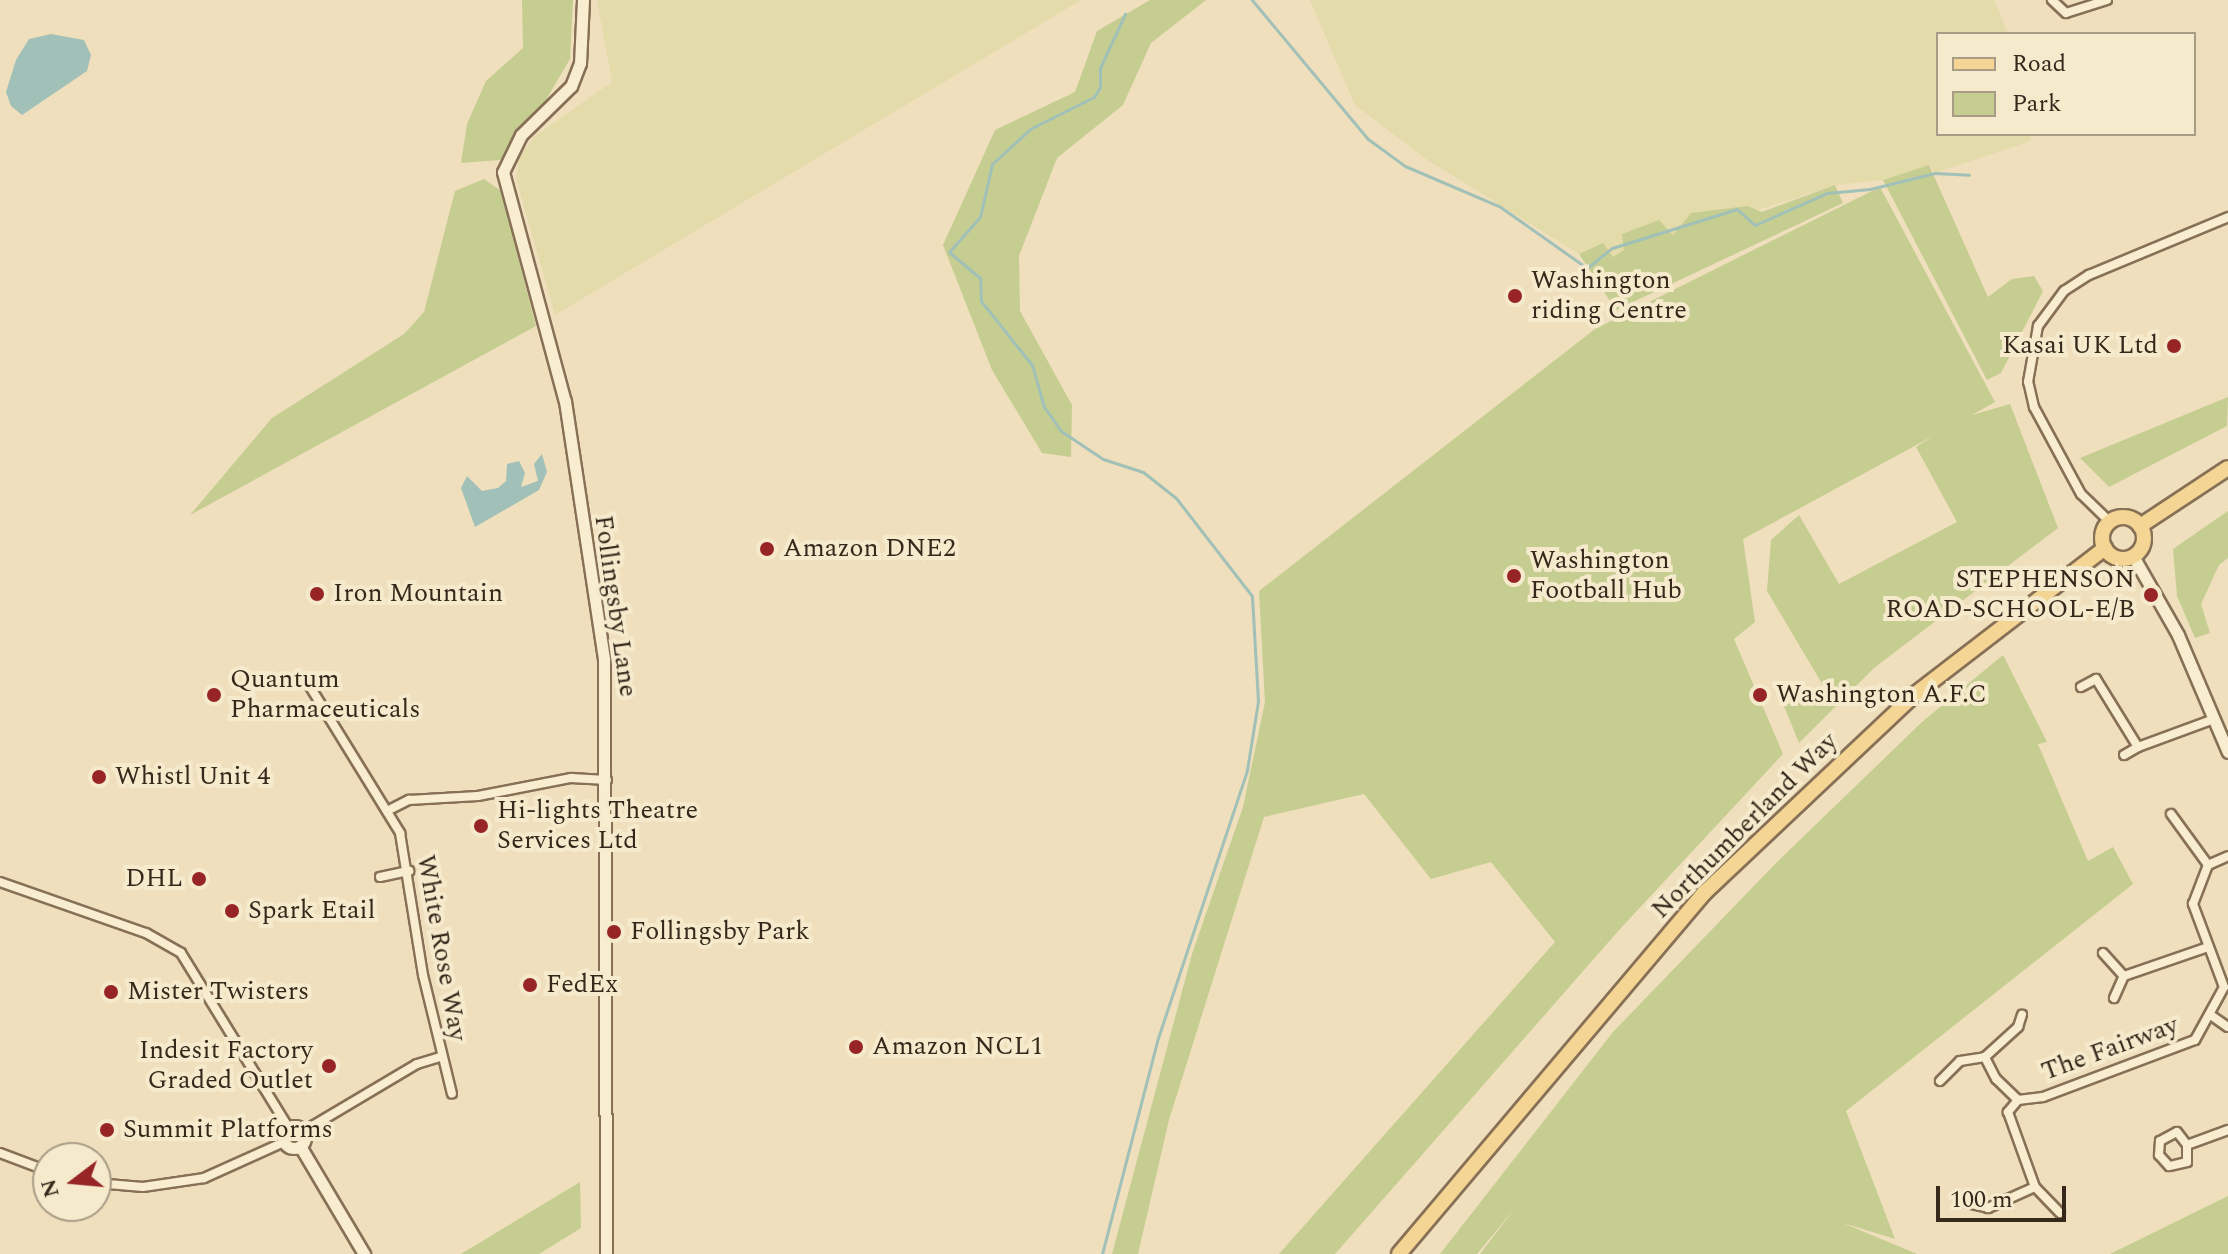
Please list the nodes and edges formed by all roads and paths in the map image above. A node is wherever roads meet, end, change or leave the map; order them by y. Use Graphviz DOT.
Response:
graph roads {
  1 [pos="583,0"];
  2 [pos="2052,0"];
  3 [pos="2107,0"];
  4 [pos="2228,217"];
  5 [pos="2228,468"];
  6 [pos="2110,522"];
  7 [pos="2140,526"];
  8 [pos="2105,548"];
  9 [pos="2133,556"];
  10 [pos="306,680"];
  11 [pos="2081,687"];
  12 [pos="2214,719"];
  13 [pos="2138,747"];
  14 [pos="2228,752"];
  15 [pos="2124,755"];
  16 [pos="607,780"];
  17 [pos="387,811"];
  18 [pos="2171,814"];
  19 [pos="2228,856"];
  20 [pos="2208,865"];
  21 [pos="409,871"];
  22 [pos="380,877"];
  23 [pos="0,882"];
  24 [pos="2208,947"];
  25 [pos="2103,953"];
  26 [pos="2124,976"];
  27 [pos="2114,998"];
  28 [pos="2022,1015"];
  29 [pos="2212,1016"];
  30 [pos="2228,1027"];
  31 [pos="440,1057"];
  32 [pos="1985,1057"];
  33 [pos="1940,1081"];
  34 [pos="452,1094"];
  35 [pos="2018,1100"];
  36 [pos="288,1127"];
  37 [pos="2228,1130"];
  38 [pos="304,1131"];
  39 [pos="284,1142"];
  40 [pos="2187,1145"];
  41 [pos="300,1146"];
  42 [pos="0,1153"];
  43 [pos="32,1165"];
  44 [pos="112,1184"];
  45 [pos="2035,1187"];
  46 [pos="1963,1202"];
  47 [pos="2060,1213"];
  48 [pos="364,1254"];
  49 [pos="606,1254"];
  50 [pos="1399,1254"];
  1 -- 16 [label="street, Follingsby Lane"];
  2 -- 3 [label="street"];
  4 -- 6 [label="street"];
  5 -- 7 [label="main road"];
  6 -- 7 [label="main road"];
  6 -- 8 [label="main road"];
  7 -- 9 [label="main road"];
  8 -- 9 [label="main road"];
  8 -- 50 [label="main road, Northumberland Way"];
  9 -- 12 [label="street"];
  10 -- 17 [label="street, White Rose Way"];
  11 -- 13 [label="street"];
  12 -- 13 [label="street"];
  12 -- 14 [label="street"];
  13 -- 15 [label="street"];
  16 -- 17 [label="street"];
  16 -- 49 [label="street, Follingsby Lane"];
  17 -- 21 [label="street, White Rose Way"];
  18 -- 20 [label="street"];
  19 -- 20 [label="street"];
  20 -- 24 [label="street, The Fairway"];
  21 -- 22 [label="street"];
  21 -- 31 [label="street, White Rose Way"];
  23 -- 36 [label="street"];
  24 -- 26 [label="street"];
  24 -- 29 [label="street, The Fairway"];
  25 -- 26 [label="street"];
  26 -- 27 [label="street"];
  28 -- 32 [label="street"];
  29 -- 30 [label="street"];
  29 -- 35 [label="street, The Fairway"];
  31 -- 34 [label="street, White Rose Way"];
  31 -- 38 [label="street"];
  32 -- 33 [label="street"];
  32 -- 35 [label="street"];
  35 -- 45 [label="street"];
  36 -- 38 [label="street"];
  36 -- 39 [label="street"];
  37 -- 40 [label="street"];
  38 -- 41 [label="street"];
  39 -- 41 [label="street"];
  39 -- 44 [label="street"];
  41 -- 48 [label="street"];
  42 -- 43 [label="street"];
  45 -- 46 [label="street"];
  45 -- 47 [label="street"];
}
